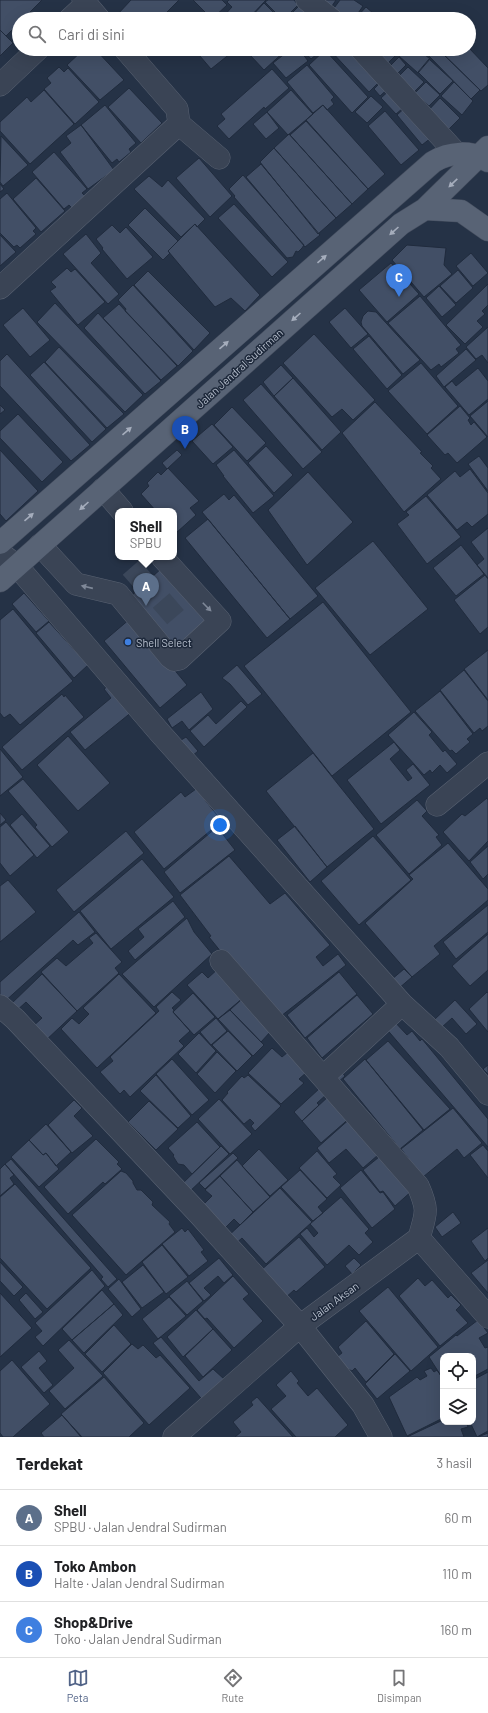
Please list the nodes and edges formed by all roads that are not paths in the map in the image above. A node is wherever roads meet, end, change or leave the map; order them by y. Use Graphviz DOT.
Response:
graph roads {
  1 [pos="307,0"];
  2 [pos="322,12"];
  3 [pos="31,56"];
  4 [pos="131,56"];
  5 [pos="367,56"];
  6 [pos="0,85"];
  7 [pos="179,124"];
  8 [pos="456,153"];
  9 [pos="485,155"];
  10 [pos="219,158"];
  11 [pos="426,209"];
  12 [pos="488,230"];
  13 [pos="0,288"];
  14 [pos="103,489"];
  15 [pos="119,508"];
  16 [pos="0,543"];
  17 [pos="40,545"];
  18 [pos="0,553"];
  19 [pos="160,560"];
  20 [pos="17,566"];
  21 [pos="0,581"];
  22 [pos="488,763"];
  23 [pos="437,805"];
  24 [pos="221,961"];
  25 [pos="402,1004"];
  26 [pos="0,1006"];
  27 [pos="323,1077"];
  28 [pos="488,1094"];
  29 [pos="419,1238"];
  30 [pos="488,1317"];
  31 [pos="300,1326"];
  32 [pos="174,1437"];
  33 [pos="382,1437"];
  1 -- 2 [label="street"];
  3 -- 6 [label="street"];
  4 -- 7 [label="street"];
  5 -- 8 [label="street"];
  7 -- 10 [label="street"];
  7 -- 13 [label="street"];
  8 -- 9 [label="main road, Jalan Jendral Sudirman"];
  16 -- 8 [label="main road, Jalan Jendral Sudirman, one-way"];
  9 -- 11 [label="main road, Jalan Jendral Sudirman, one-way"];
  11 -- 12 [label="main road"];
  11 -- 14 [label="main road, Jalan Jendral Sudirman, one-way"];
  14 -- 15 [label="street"];
  14 -- 17 [label="main road, Jalan Jendral Sudirman, one-way"];
  19 -- 17 [label="street, one-way"];
  17 -- 20 [label="main road, Jalan Jendral Sudirman"];
  18 -- 20 [label="street"];
  20 -- 21 [label="main road, Jalan Jendral Sudirman"];
  20 -- 25 [label="street"];
  22 -- 23 [label="street"];
  24 -- 27 [label="street"];
  25 -- 27 [label="street"];
  25 -- 28 [label="street"];
  26 -- 31 [label="street"];
  27 -- 29 [label="street"];
  29 -- 30 [label="street"];
  29 -- 31 [label="street, Jalan Aksan"];
  31 -- 32 [label="street, Jalan Aksan"];
  31 -- 33 [label="street"];
}
